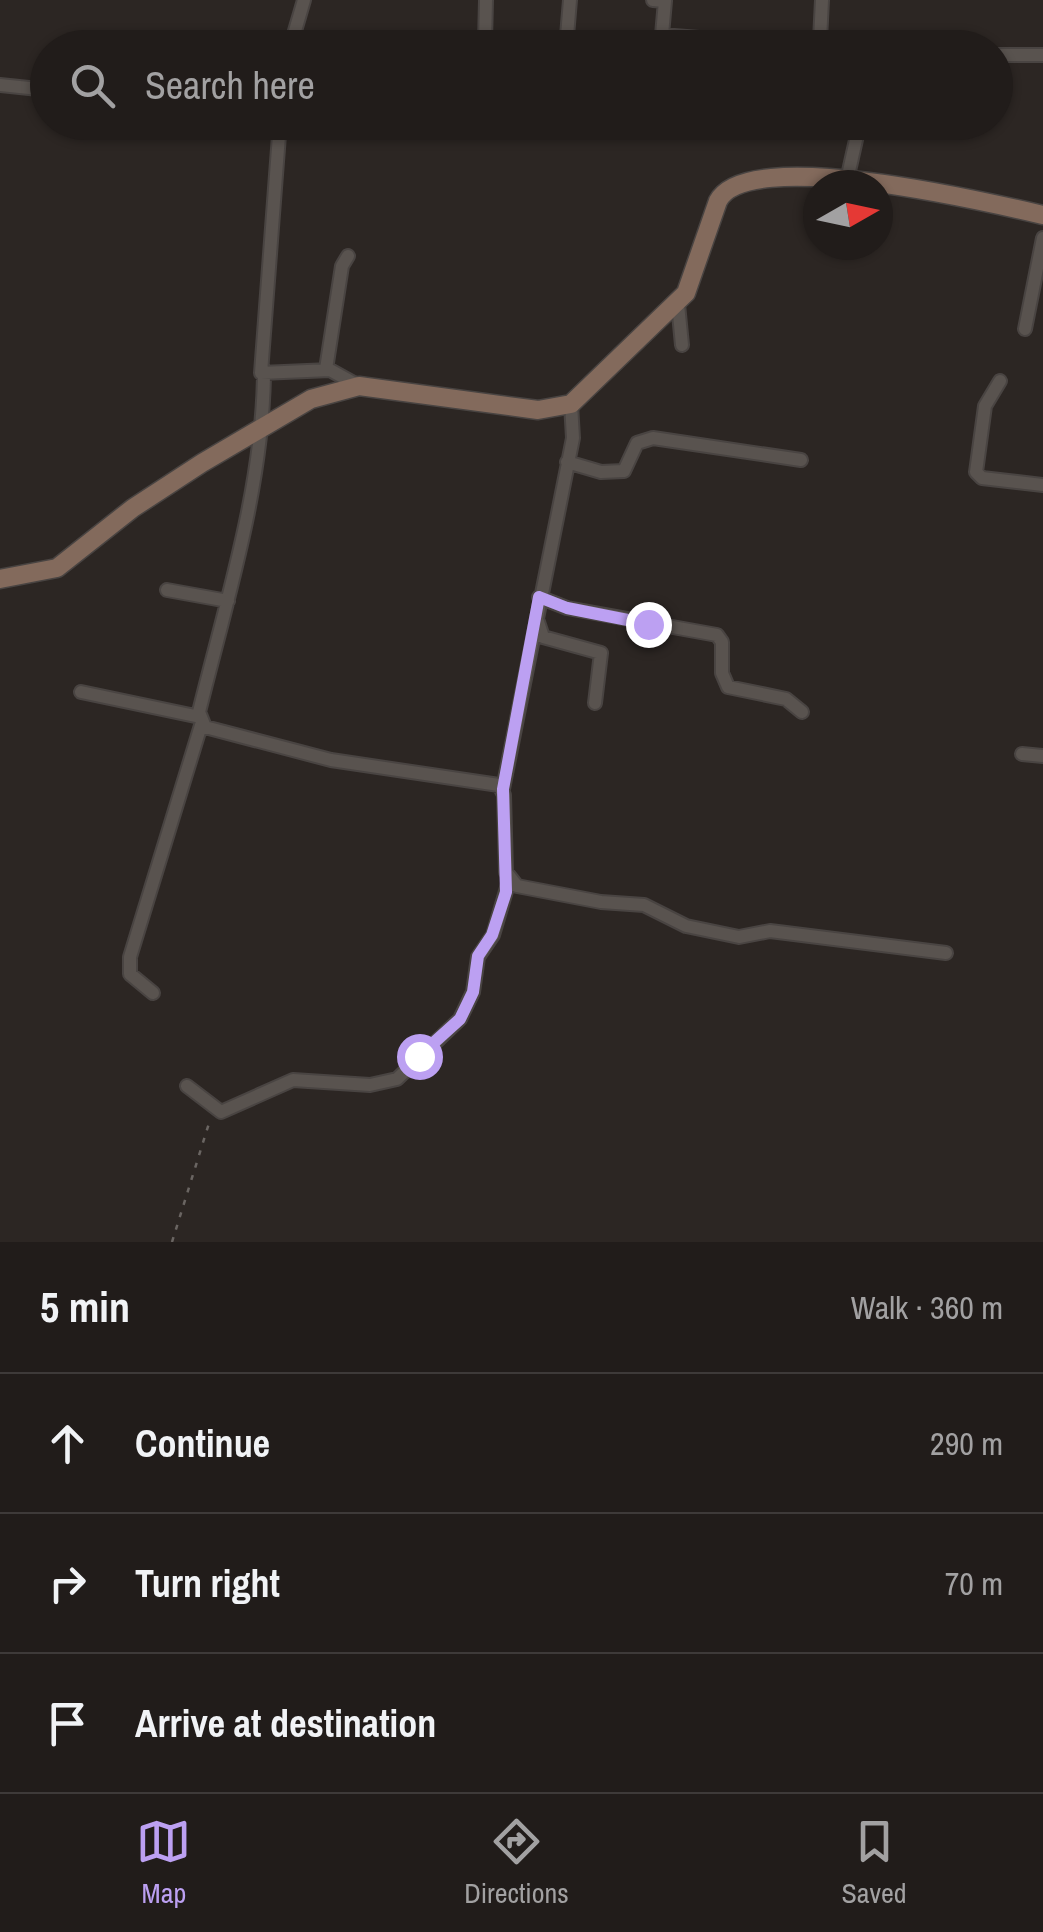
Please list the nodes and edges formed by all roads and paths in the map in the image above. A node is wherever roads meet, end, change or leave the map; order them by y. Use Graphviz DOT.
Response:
graph roads {
  1 [pos="304,0"];
  2 [pos="486,0"];
  3 [pos="570,0"];
  4 [pos="653,0"];
  5 [pos="822,0"];
  6 [pos="295,30"];
  7 [pos="485,30"];
  8 [pos="568,30"];
  9 [pos="663,30"];
  10 [pos="820,30"];
  11 [pos="1013,55"];
  12 [pos="1043,55"];
  13 [pos="0,85"];
  14 [pos="30,88"];
  15 [pos="275,140"];
  16 [pos="856,140"];
  17 [pos="849,170"];
  18 [pos="803,178"];
  19 [pos="893,188"];
  20 [pos="1043,215"];
  21 [pos="1043,238"];
  22 [pos="348,256"];
  23 [pos="678,304"];
  24 [pos="1024,329"];
  25 [pos="682,346"];
  26 [pos="326,369"];
  27 [pos="264,376"];
  28 [pos="1000,381"];
  29 [pos="359,386"];
  30 [pos="571,404"];
  31 [pos="264,428"];
  32 [pos="802,460"];
  33 [pos="567,462"];
  34 [pos="1043,485"];
  35 [pos="0,579"];
  36 [pos="167,590"];
  37 [pos="228,601"];
  38 [pos="537,604"];
  39 [pos="81,692"];
  40 [pos="595,703"];
  41 [pos="802,712"];
  42 [pos="201,719"];
  43 [pos="1022,754"];
  44 [pos="1043,756"];
  45 [pos="503,789"];
  46 [pos="509,880"];
  47 [pos="946,953"];
  48 [pos="153,993"];
  49 [pos="187,1086"];
  50 [pos="216,1112"];
  51 [pos="172,1242"];
  1 -- 6 [label="street"];
  2 -- 7 [label="street"];
  3 -- 8 [label="street"];
  4 -- 9 [label="street"];
  5 -- 10 [label="street"];
  11 -- 12 [label="street"];
  13 -- 14 [label="street"];
  15 -- 27 [label="street"];
  16 -- 17 [label="street"];
  18 -- 23 [label="street"];
  19 -- 20 [label="street"];
  21 -- 24 [label="street"];
  22 -- 26 [label="street"];
  23 -- 25 [label="street"];
  23 -- 30 [label="street"];
  26 -- 27 [label="street"];
  26 -- 29 [label="street"];
  27 -- 31 [label="street"];
  28 -- 34 [label="street"];
  29 -- 30 [label="street"];
  29 -- 31 [label="street"];
  30 -- 33 [label="street"];
  31 -- 35 [label="street"];
  31 -- 37 [label="street"];
  32 -- 33 [label="street"];
  33 -- 38 [label="street"];
  36 -- 37 [label="street"];
  37 -- 42 [label="street"];
  38 -- 40 [label="street"];
  38 -- 41 [label="street"];
  38 -- 45 [label="street"];
  39 -- 42 [label="street"];
  42 -- 45 [label="street"];
  42 -- 48 [label="street"];
  43 -- 44 [label="street"];
  45 -- 46 [label="street"];
  46 -- 47 [label="street"];
  46 -- 50 [label="street"];
  49 -- 50 [label="street"];
  50 -- 51 [label="path"];
}
